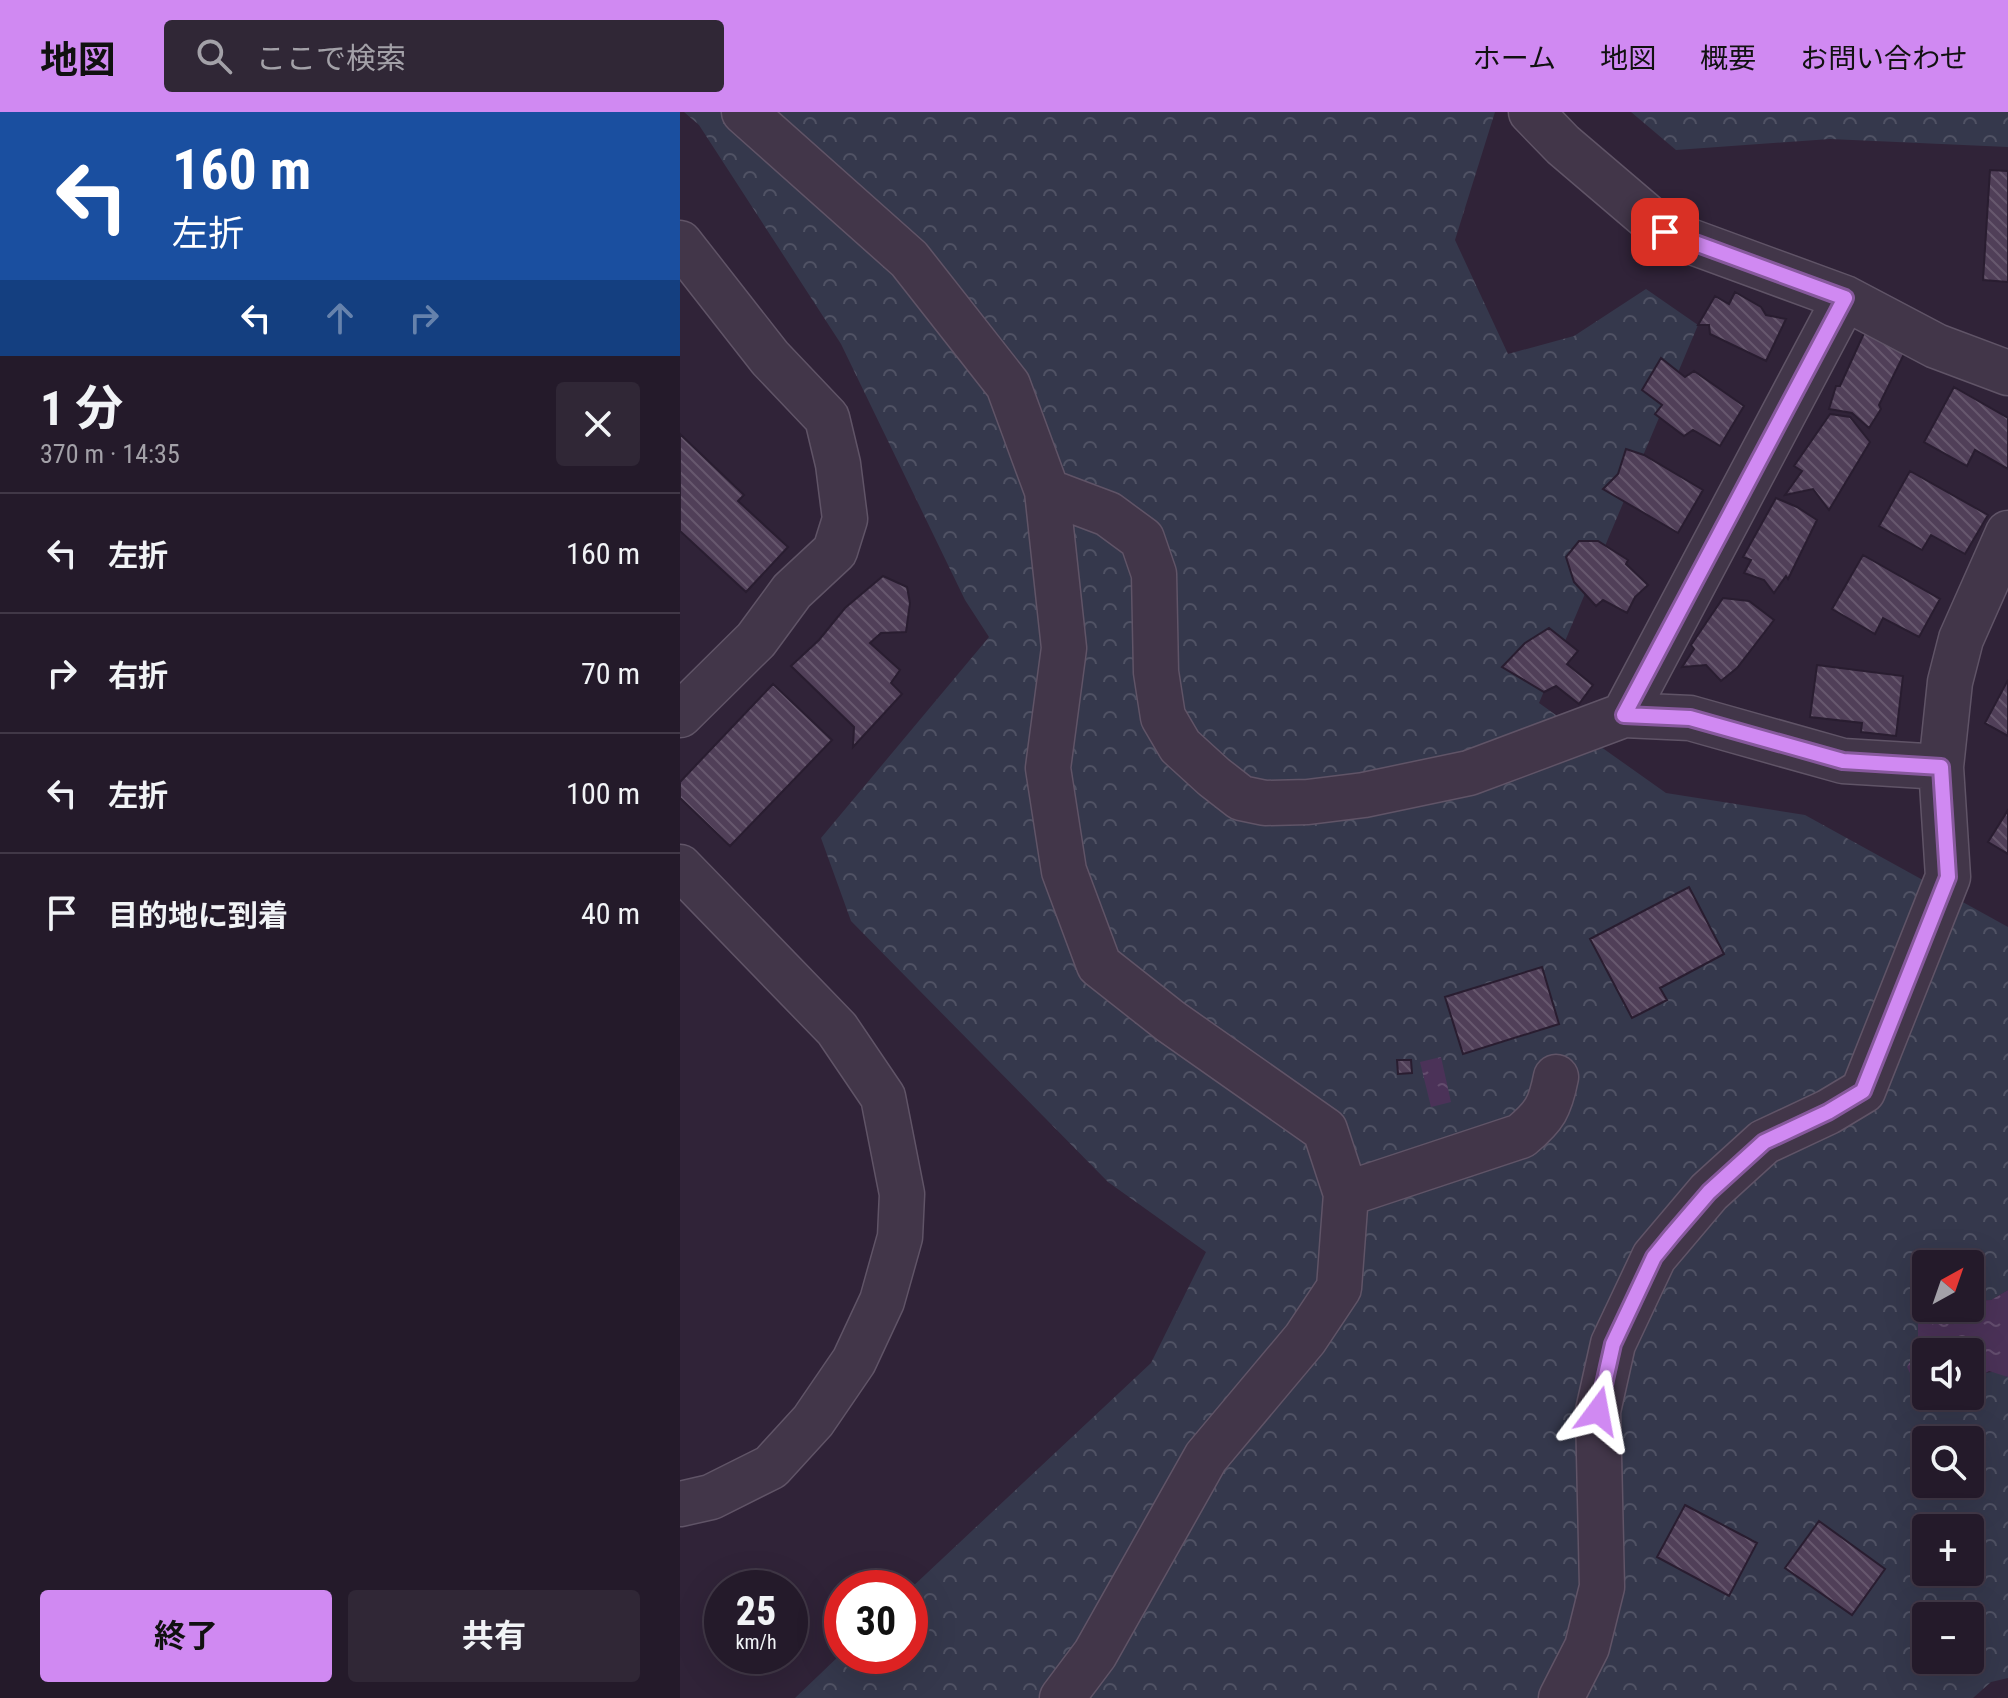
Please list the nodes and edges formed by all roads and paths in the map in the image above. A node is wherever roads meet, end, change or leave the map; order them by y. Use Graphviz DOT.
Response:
graph roads {
  1 [pos="744,112"];
  2 [pos="1531,112"];
  3 [pos="680,243"];
  4 [pos="1845,298"];
  5 [pos="2008,373"];
  6 [pos="1047,491"];
  7 [pos="2008,533"];
  8 [pos="680,715"];
  9 [pos="1624,715"];
  10 [pos="1941,767"];
  11 [pos="680,867"];
  12 [pos="1556,1077"];
  13 [pos="1346,1194"];
  14 [pos="680,1504"];
  15 [pos="1062,1698"];
  16 [pos="1561,1698"];
  1 -- 6 [label="street"];
  2 -- 4 [label="street"];
  3 -- 8 [label="street"];
  4 -- 5 [label="street"];
  4 -- 9 [label="street"];
  6 -- 9 [label="street"];
  6 -- 13 [label="street"];
  7 -- 10 [label="street"];
  9 -- 10 [label="street"];
  10 -- 16 [label="street"];
  11 -- 14 [label="street"];
  12 -- 13 [label="street"];
  13 -- 15 [label="street"];
}
